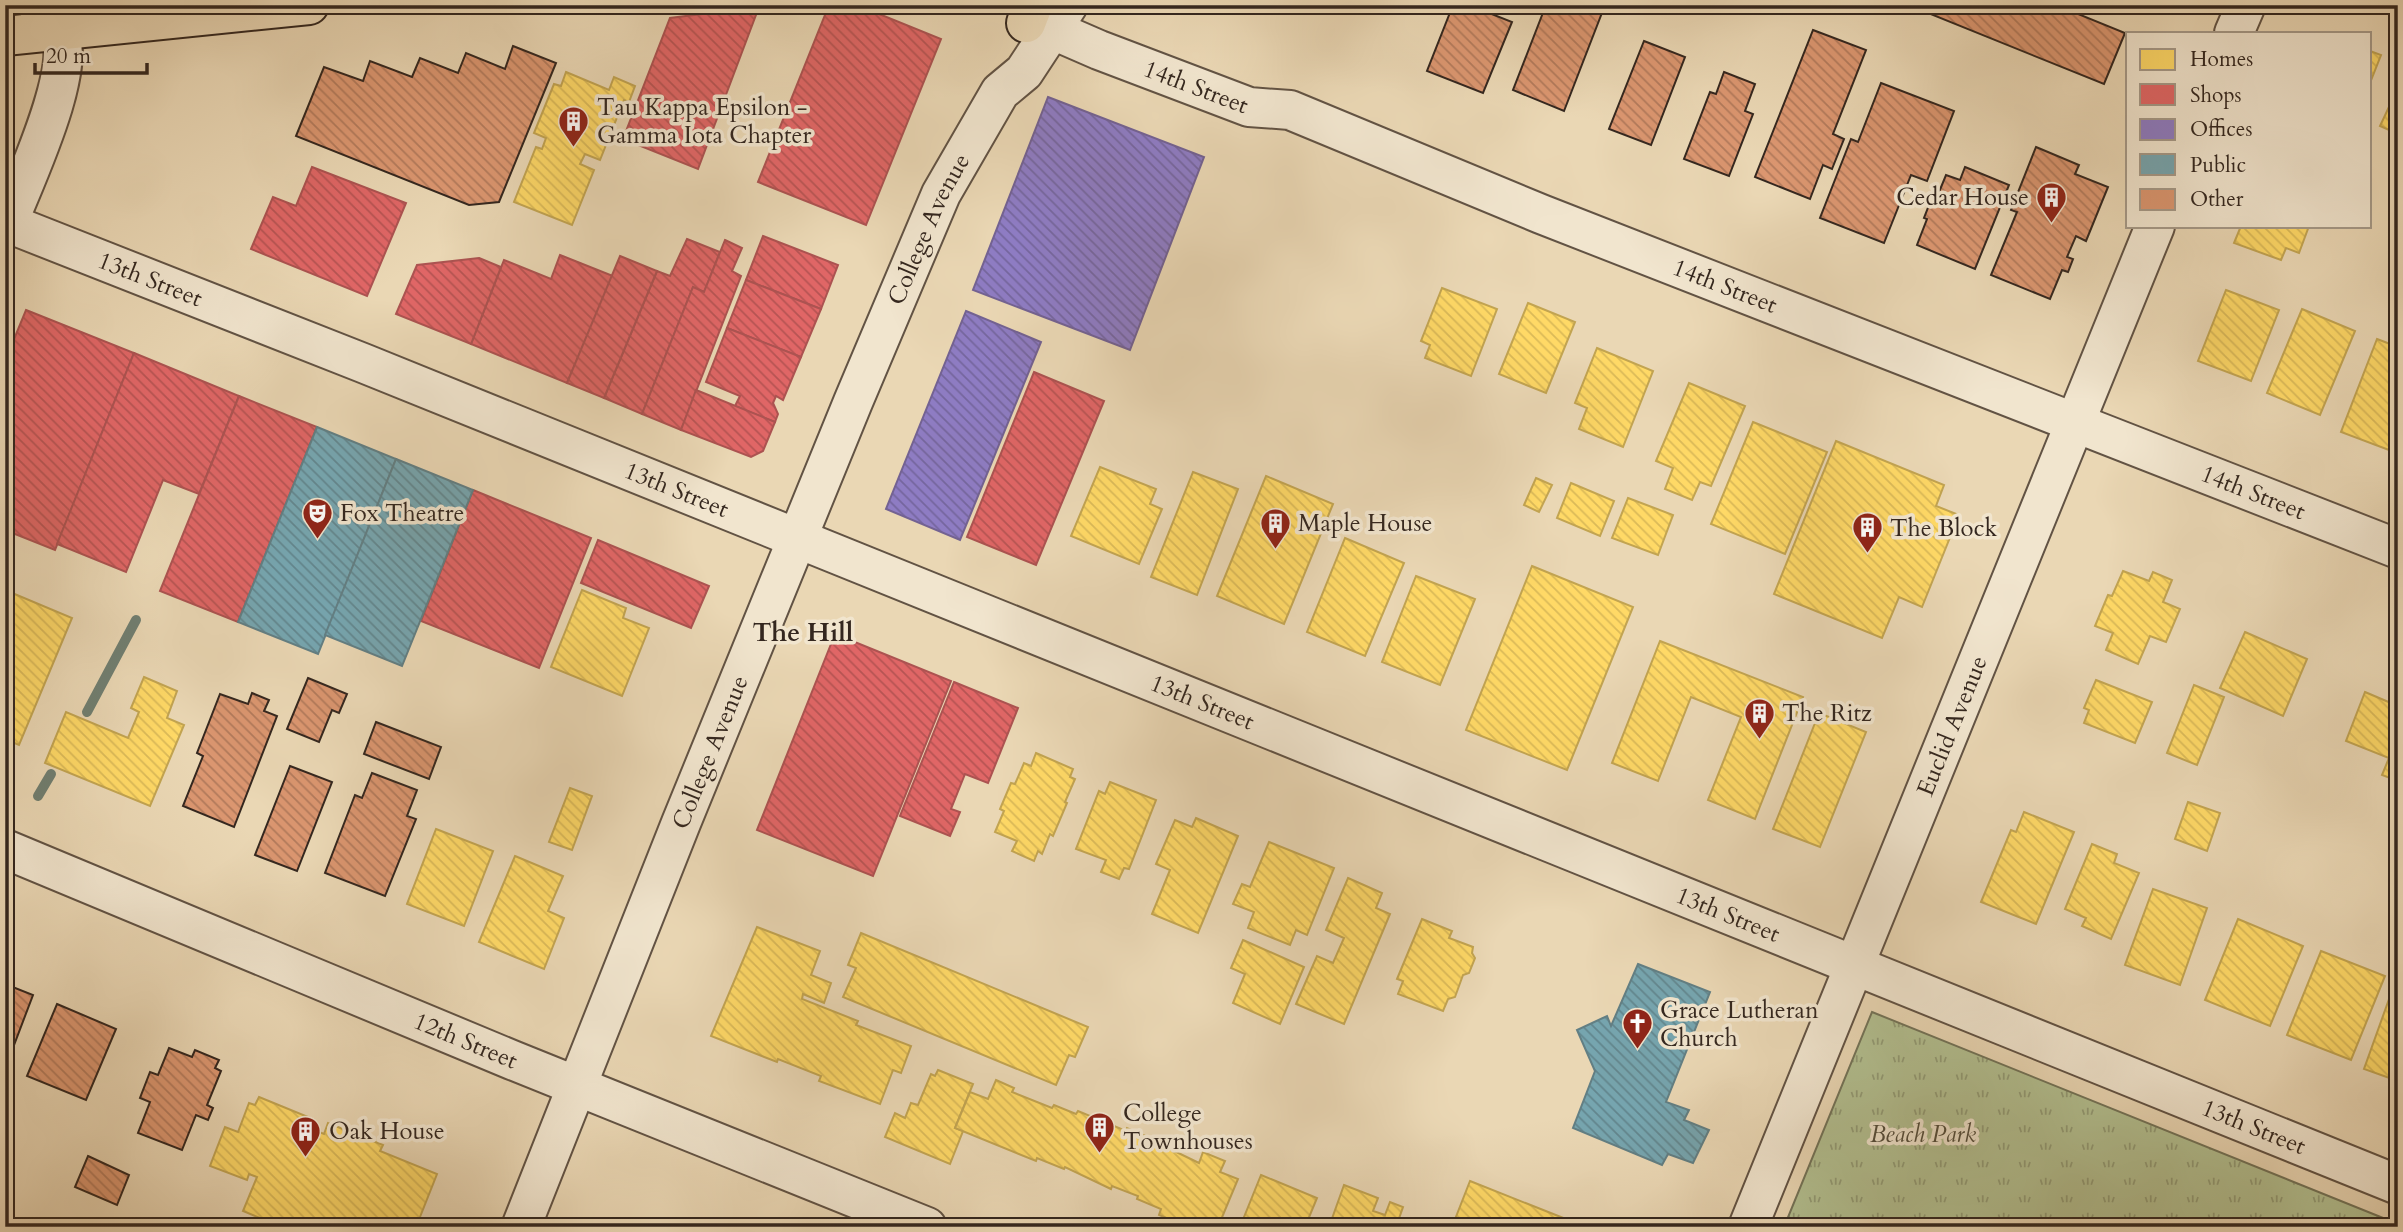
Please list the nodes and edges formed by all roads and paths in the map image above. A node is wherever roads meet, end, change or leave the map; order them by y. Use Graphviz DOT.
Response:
graph roads {
  1 [pos="309,5"];
  2 [pos="2246,5"];
  3 [pos="1043,14"];
  4 [pos="48,18"];
  5 [pos="2234,32"];
  6 [pos="5,36"];
  7 [pos="6,225"];
  8 [pos="2154,228"];
  9 [pos="2073,422"];
  10 [pos="797,539"];
  11 [pos="2398,549"];
  12 [pos="5,849"];
  13 [pos="1853,967"];
  14 [pos="577,1086"];
  15 [pos="2398,1185"];
  16 [pos="521,1227"];
  17 [pos="927,1227"];
  18 [pos="1748,1227"];
  1 -- 4 [label="main road"];
  2 -- 5 [label="street"];
  3 -- 9 [label="street, 14th Street"];
  3 -- 10 [label="street, College Avenue"];
  4 -- 6 [label="main road"];
  4 -- 7 [label="street"];
  7 -- 10 [label="street, 13th Street"];
  8 -- 9 [label="street, Euclid Avenue"];
  9 -- 11 [label="street, 14th Street"];
  9 -- 13 [label="street, Euclid Avenue"];
  10 -- 13 [label="street, 13th Street"];
  10 -- 14 [label="street, College Avenue"];
  12 -- 14 [label="street, 12th Street"];
  13 -- 15 [label="street, 13th Street"];
  13 -- 18 [label="street, Euclid Avenue"];
  14 -- 16 [label="street, College Avenue"];
  14 -- 17 [label="street, 12th Street"];
}
